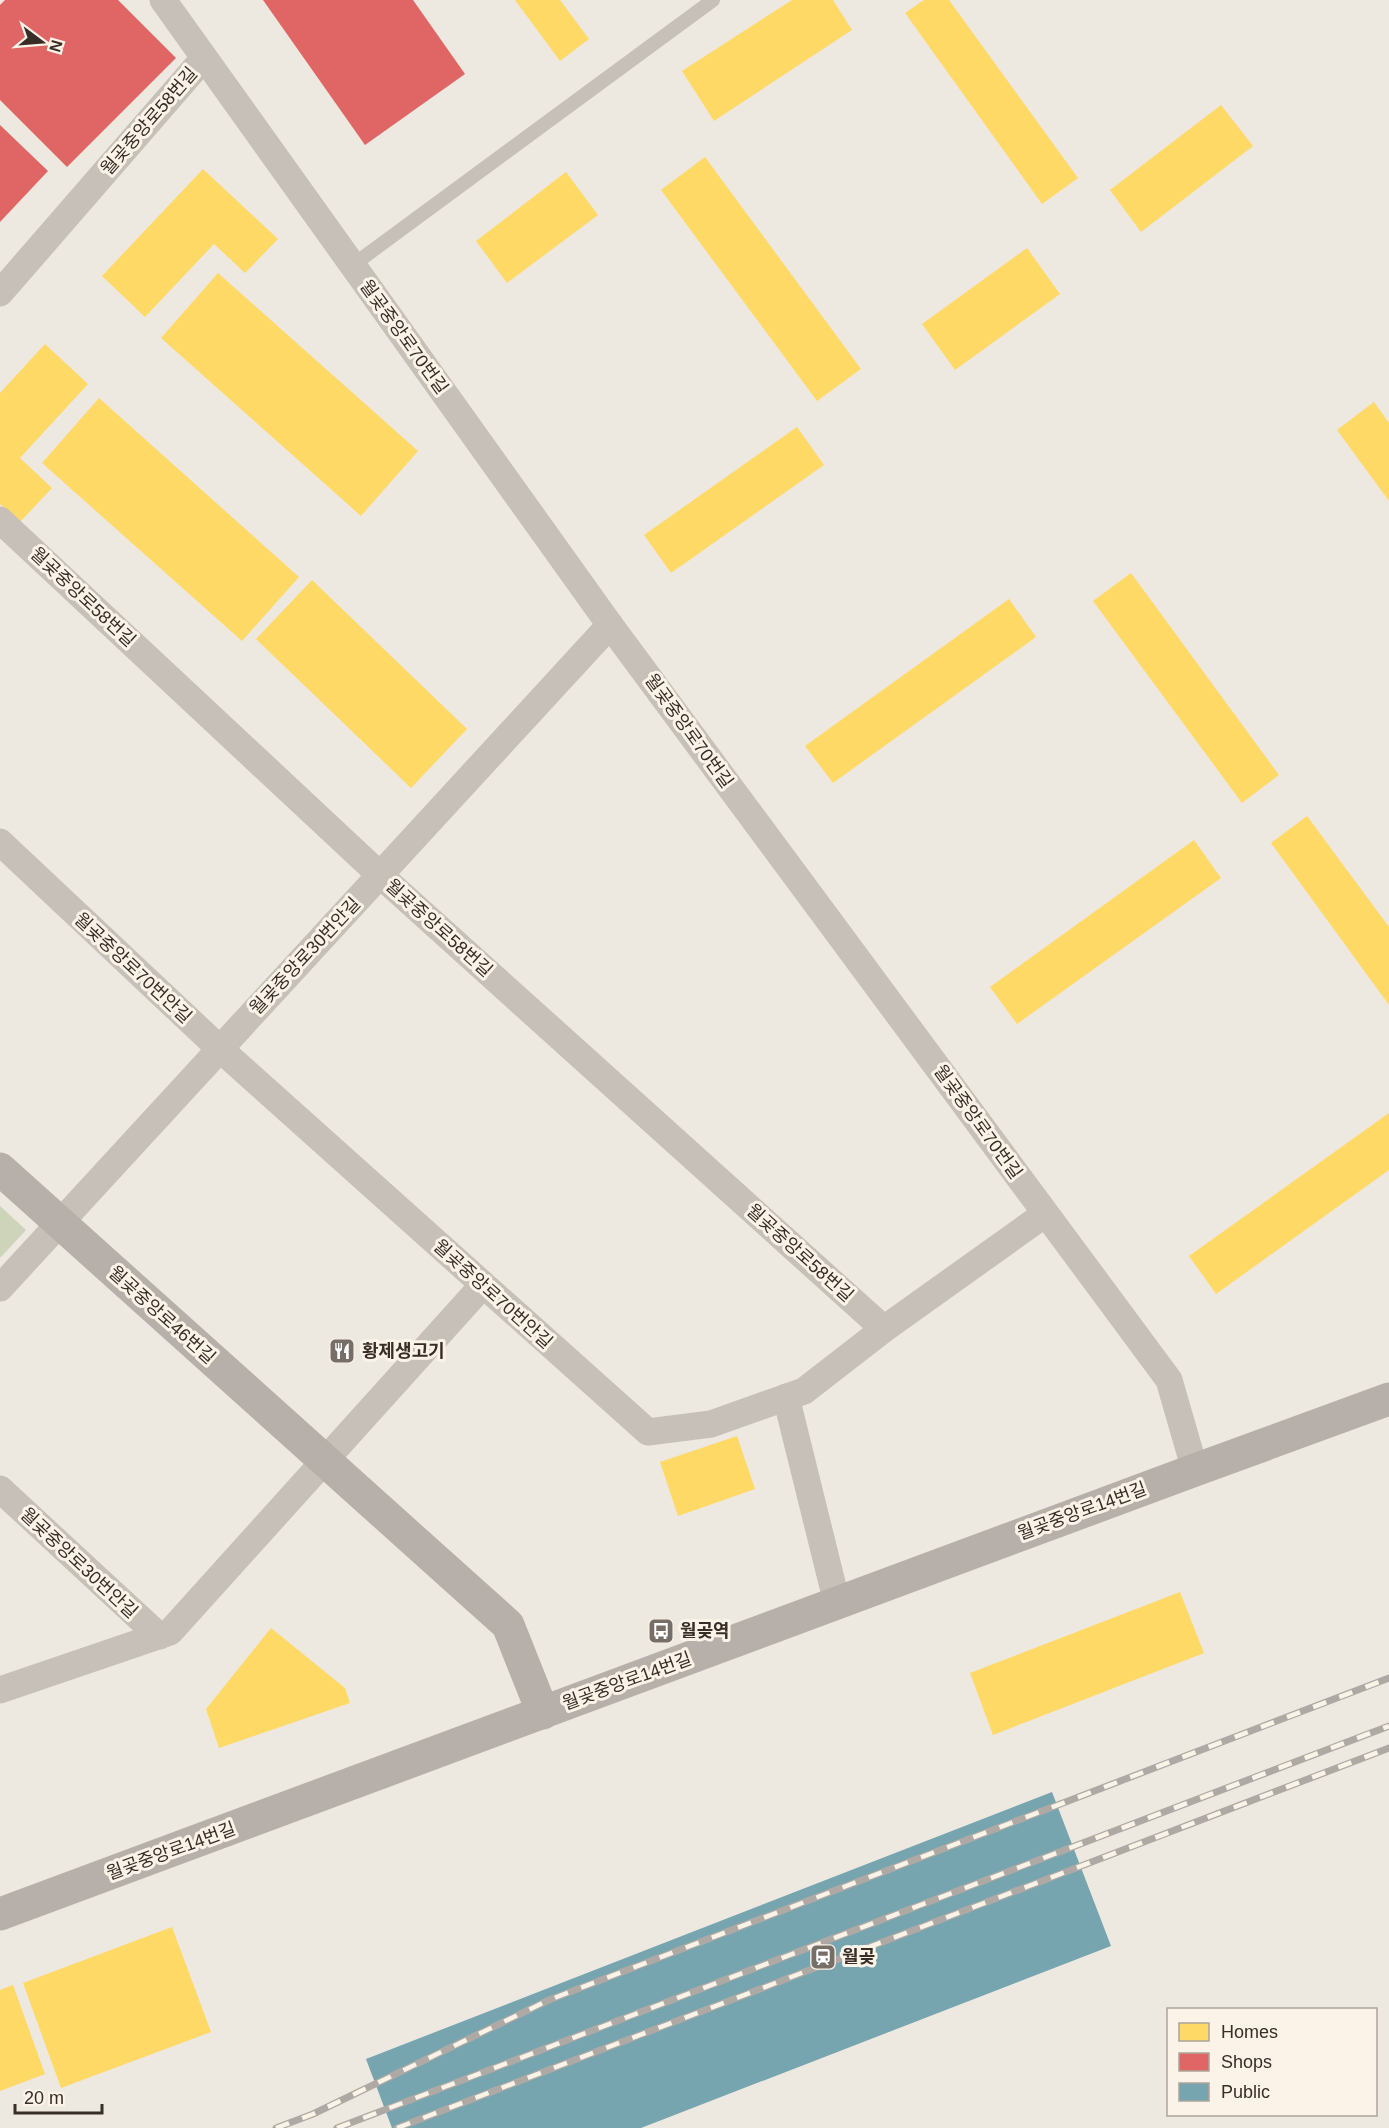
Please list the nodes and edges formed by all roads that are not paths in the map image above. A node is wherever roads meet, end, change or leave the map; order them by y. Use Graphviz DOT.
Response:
graph roads {
  1 [pos="163,0"];
  2 [pos="713,0"];
  3 [pos="204,58"];
  4 [pos="353,266"];
  5 [pos="0,293"];
  6 [pos="0,520"];
  7 [pos="610,625"];
  8 [pos="0,843"];
  9 [pos="380,874"];
  10 [pos="219,1049"];
  11 [pos="0,1169"];
  12 [pos="1045,1214"];
  13 [pos="59,1223"];
  14 [pos="483,1285"];
  15 [pos="0,1288"];
  16 [pos="884,1329"];
  17 [pos="786,1397"];
  18 [pos="1389,1400"];
  19 [pos="325,1461"];
  20 [pos="1195,1470"];
  21 [pos="0,1489"];
  22 [pos="837,1603"];
  23 [pos="159,1636"];
  24 [pos="0,1690"];
  25 [pos="543,1713"];
  26 [pos="0,1914"];
  1 -- 3 [label="street, 월곶중앙로70번길"];
  2 -- 4 [label="lane"];
  3 -- 4 [label="street, 월곶중앙로70번길"];
  3 -- 5 [label="street, 월곶중앙로58번길"];
  4 -- 7 [label="street, 월곶중앙로70번길"];
  6 -- 9 [label="street, 월곶중앙로58번길"];
  7 -- 9 [label="street, 월곶중앙로30번안길"];
  7 -- 12 [label="street, 월곶중앙로70번길"];
  8 -- 10 [label="street, 월곶중앙로70번안길"];
  9 -- 10 [label="street, 월곶중앙로30번안길"];
  9 -- 16 [label="street, 월곶중앙로58번길"];
  10 -- 13 [label="street, 월곶중앙로30번안길"];
  10 -- 14 [label="street, 월곶중앙로70번안길"];
  11 -- 13 [label="street, 월곶중앙로46번길"];
  12 -- 16 [label="street, 월곶중앙로70번안길"];
  12 -- 20 [label="street, 월곶중앙로70번길"];
  13 -- 15 [label="street, 월곶중앙로30번안길"];
  13 -- 19 [label="street, 월곶중앙로46번길"];
  14 -- 17 [label="street, 월곶중앙로70번안길"];
  14 -- 19 [label="street"];
  16 -- 17 [label="street, 월곶중앙로70번안길"];
  17 -- 22 [label="street"];
  18 -- 20 [label="street, 월곶중앙로14번길"];
  19 -- 23 [label="street"];
  19 -- 25 [label="street, 월곶중앙로46번길"];
  20 -- 22 [label="street, 월곶중앙로14번길"];
  21 -- 23 [label="street, 월곶중앙로30번안길"];
  22 -- 25 [label="street, 월곶중앙로14번길"];
  23 -- 24 [label="street"];
  25 -- 26 [label="street, 월곶중앙로14번길"];
}
